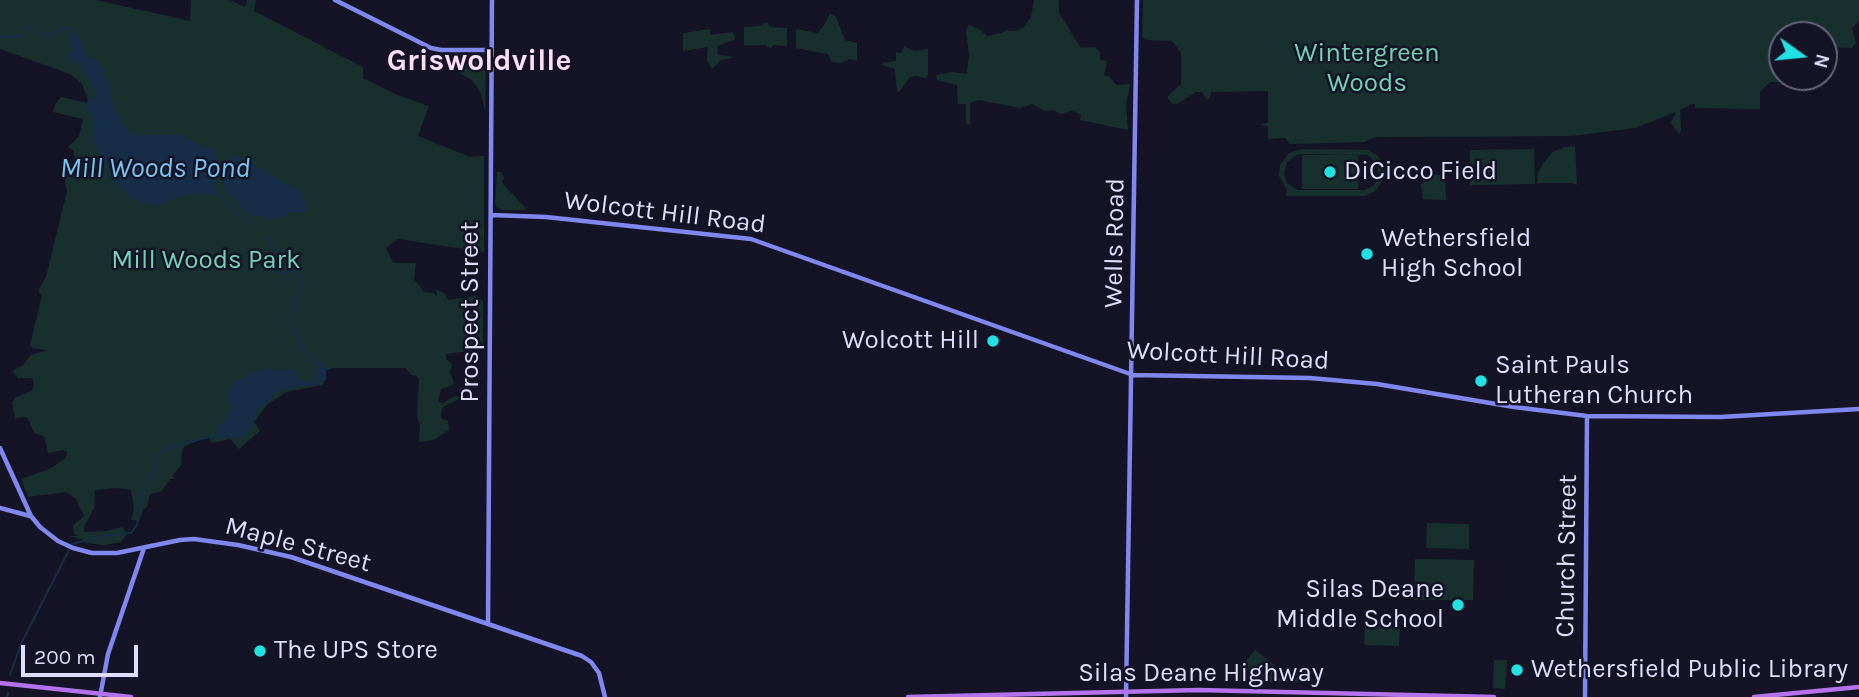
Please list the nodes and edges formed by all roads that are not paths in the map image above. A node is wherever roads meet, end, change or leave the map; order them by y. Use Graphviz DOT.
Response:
graph roads {
  1 [pos="335,0"];
  2 [pos="492,0"];
  3 [pos="1137,0"];
  4 [pos="492,50"];
  5 [pos="491,215"];
  6 [pos="1133,375"];
  7 [pos="1859,409"];
  8 [pos="1587,416"];
  9 [pos="0,448"];
  10 [pos="0,508"];
  11 [pos="31,516"];
  12 [pos="144,548"];
  13 [pos="488,624"];
  14 [pos="0,683"];
  15 [pos="1859,687"];
  16 [pos="1126,694"];
  17 [pos="100,695"];
  18 [pos="131,697"];
  19 [pos="605,697"];
  20 [pos="908,697"];
  21 [pos="1494,697"];
  22 [pos="1585,697"];
  23 [pos="1754,697"];
  1 -- 4 [label="street"];
  2 -- 4 [label="street, Prospect Street"];
  3 -- 6 [label="street, Wells Road"];
  4 -- 5 [label="street, Prospect Street"];
  5 -- 6 [label="street, Wolcott Hill Road"];
  5 -- 13 [label="street, Prospect Street"];
  6 -- 8 [label="street, Wolcott Hill Road"];
  6 -- 16 [label="street, Wells Road"];
  7 -- 8 [label="street, Wolcott Hill Road"];
  8 -- 22 [label="street, Church Street"];
  9 -- 11 [label="street, Maple Street"];
  10 -- 11 [label="street"];
  11 -- 12 [label="street, Maple Street"];
  12 -- 13 [label="street, Maple Street"];
  12 -- 17 [label="street"];
  13 -- 19 [label="street, Maple Street"];
  14 -- 17 [label="main road"];
  15 -- 23 [label="main road"];
  16 -- 20 [label="main road, Silas Deane Highway"];
  16 -- 21 [label="main road, Silas Deane Highway"];
  17 -- 18 [label="main road"];
}
